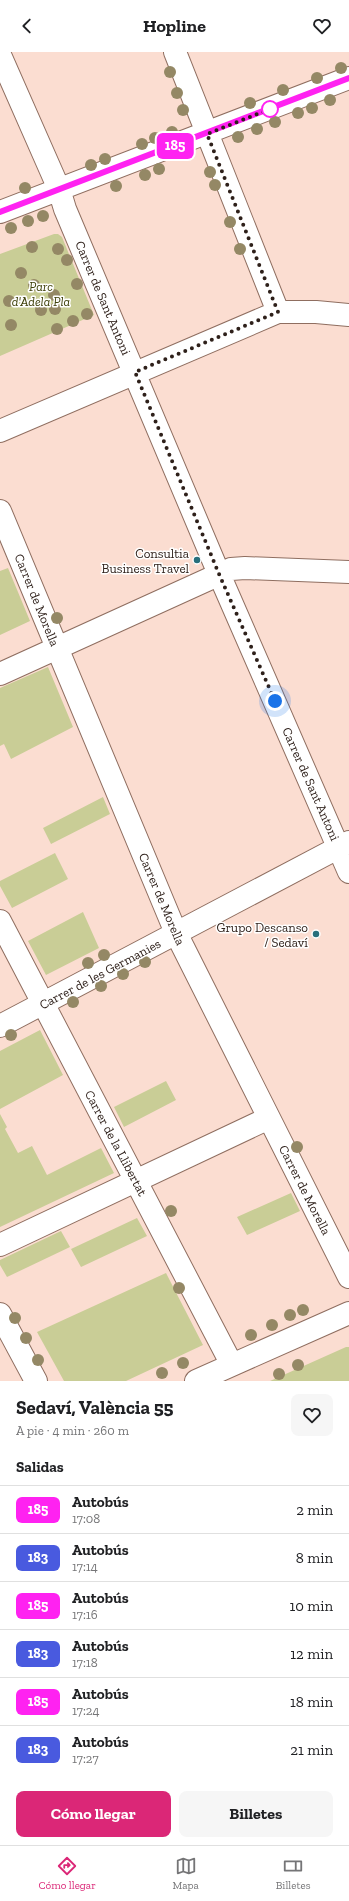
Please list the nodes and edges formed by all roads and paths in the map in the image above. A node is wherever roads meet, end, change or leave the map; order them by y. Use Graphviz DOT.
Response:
graph roads {
  1 [pos="175,52"];
  2 [pos="0,56"];
  3 [pos="349,78"];
  4 [pos="207,134"];
  5 [pos="59,189"];
  6 [pos="0,212"];
  7 [pos="278,312"];
  8 [pos="349,315"];
  9 [pos="135,372"];
  10 [pos="0,431"];
  11 [pos="0,511"];
  12 [pos="349,572"];
  13 [pos="219,574"];
  14 [pos="56,647"];
  15 [pos="0,674"];
  16 [pos="344,845"];
  17 [pos="349,872"];
  18 [pos="0,921"];
  19 [pos="176,933"];
  20 [pos="43,1004"];
  21 [pos="0,1026"];
  22 [pos="269,1118"];
  23 [pos="135,1181"];
  24 [pos="0,1245"];
  25 [pos="349,1277"];
  26 [pos="349,1313"];
  27 [pos="0,1314"];
  28 [pos="232,1364"];
  29 [pos="36,1381"];
  30 [pos="196,1381"];
  1 -- 4 [label="street"];
  2 -- 5 [label="street, Carrer de Sant Antoni"];
  3 -- 4 [label="street"];
  4 -- 5 [label="street"];
  4 -- 7 [label="street"];
  5 -- 6 [label="street"];
  5 -- 9 [label="street, Carrer de Sant Antoni"];
  7 -- 8 [label="street"];
  7 -- 9 [label="street"];
  9 -- 10 [label="street"];
  9 -- 13 [label="street, Carrer de Sant Antoni"];
  11 -- 14 [label="street, Carrer de Morella"];
  12 -- 13 [label="street"];
  13 -- 14 [label="street"];
  13 -- 16 [label="street, Carrer de Sant Antoni"];
  14 -- 15 [label="street"];
  14 -- 19 [label="street, Carrer de Morella"];
  16 -- 17 [label="street, Carrer de Sant Antoni"];
  16 -- 19 [label="street, Carrer de les Germanies"];
  18 -- 20 [label="street, Carrer de la Llibertat"];
  19 -- 20 [label="street, Carrer de les Germanies"];
  19 -- 22 [label="street, Carrer de Morella"];
  20 -- 21 [label="street, Carrer de les Germanies"];
  20 -- 23 [label="street, Carrer de la Llibertat"];
  22 -- 23 [label="street"];
  22 -- 25 [label="street, Carrer de Morella"];
  23 -- 24 [label="street"];
  23 -- 28 [label="street, Carrer de la Llibertat"];
  26 -- 28 [label="street"];
  27 -- 29 [label="street"];
  28 -- 30 [label="street"];
}
